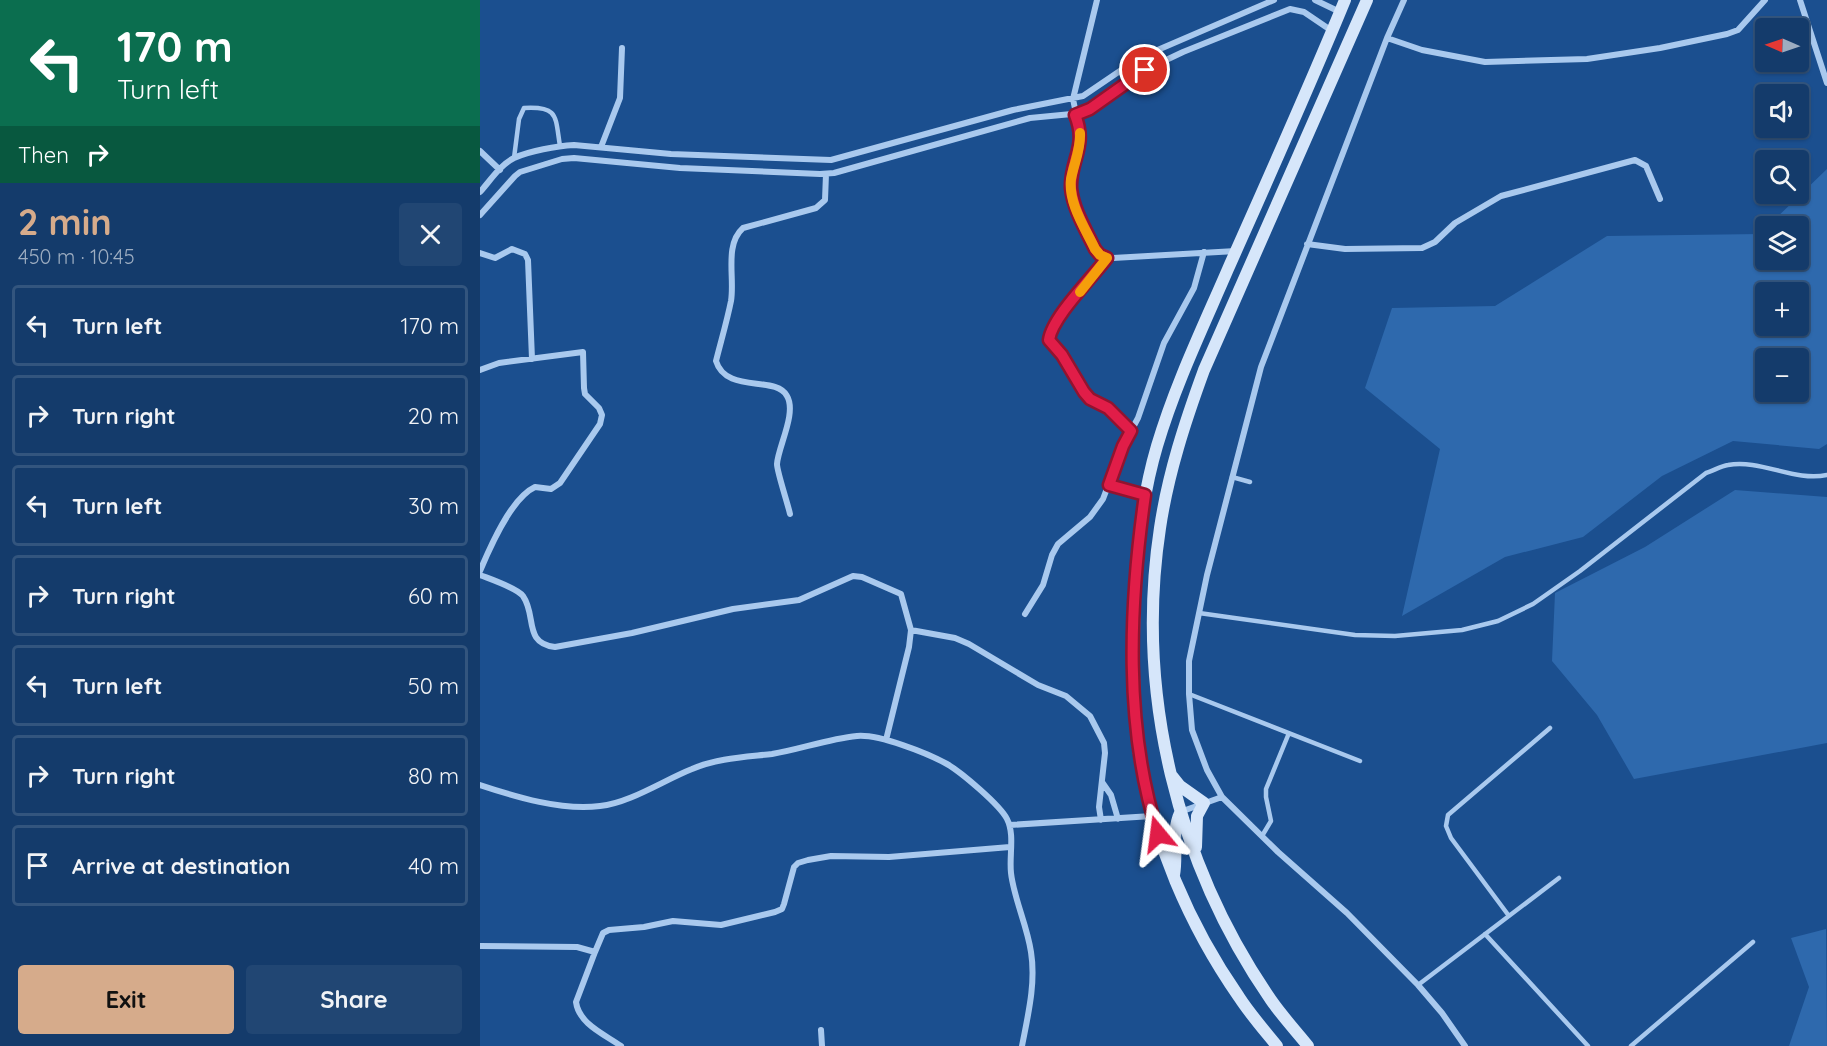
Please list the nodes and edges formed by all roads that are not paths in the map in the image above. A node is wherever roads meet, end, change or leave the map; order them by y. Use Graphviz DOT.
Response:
graph roads {
  1 [pos="1098,0"];
  2 [pos="1274,0"];
  3 [pos="1315,0"];
  4 [pos="1367,0"];
  5 [pos="1404,0"];
  6 [pos="1765,0"];
  7 [pos="1800,0"];
  8 [pos="1343,6"];
  9 [pos="1332,32"];
  10 [pos="1387,38"];
  11 [pos="622,48"];
  12 [pos="1827,83"];
  13 [pos="1073,99"];
  14 [pos="1075,115"];
  15 [pos="560,146"];
  16 [pos="601,147"];
  17 [pos="480,151"];
  18 [pos="514,158"];
  19 [pos="500,170"];
  20 [pos="826,174"];
  21 [pos="480,192"];
  22 [pos="1660,199"];
  23 [pos="480,215"];
  24 [pos="1307,244"];
  25 [pos="1236,251"];
  26 [pos="1204,252"];
  27 [pos="480,253"];
  28 [pos="1107,258"];
  29 [pos="532,359"];
  30 [pos="480,370"];
  31 [pos="1131,431"];
  32 [pos="1827,475"];
  33 [pos="1231,477"];
  34 [pos="1250,482"];
  35 [pos="1109,485"];
  36 [pos="1145,495"];
  37 [pos="790,514"];
  38 [pos="480,573"];
  39 [pos="1200,613"];
  40 [pos="1025,614"];
  41 [pos="911,630"];
  42 [pos="1189,694"];
  43 [pos="1550,728"];
  44 [pos="1289,733"];
  45 [pos="886,740"];
  46 [pos="1360,761"];
  47 [pos="1171,776"];
  48 [pos="1102,781"];
  49 [pos="480,785"];
  50 [pos="1222,797"];
  51 [pos="1204,803"];
  52 [pos="1180,813"];
  53 [pos="1152,816"];
  54 [pos="1118,819"];
  55 [pos="1101,820"];
  56 [pos="1010,825"];
  57 [pos="1262,836"];
  58 [pos="1010,847"];
  59 [pos="1197,857"];
  60 [pos="1174,876"];
  61 [pos="1559,878"];
  62 [pos="1509,916"];
  63 [pos="1485,934"];
  64 [pos="1753,942"];
  65 [pos="480,946"];
  66 [pos="595,952"];
  67 [pos="1418,985"];
  68 [pos="821,1030"];
  69 [pos="621,1046"];
  70 [pos="822,1046"];
  71 [pos="1022,1046"];
  72 [pos="1277,1046"];
  73 [pos="1308,1046"];
  74 [pos="1465,1046"];
  75 [pos="1588,1046"];
  76 [pos="1631,1046"];
  1 -- 13 [label="street"];
  2 -- 13 [label="street"];
  3 -- 8 [label="street"];
  4 -- 47 [label="main road"];
  5 -- 10 [label="street"];
  6 -- 10 [label="street"];
  7 -- 12 [label="street"];
  8 -- 9 [label="main road"];
  9 -- 14 [label="street"];
  9 -- 25 [label="main road"];
  10 -- 24 [label="street"];
  11 -- 16 [label="street"];
  13 -- 14 [label="street"];
  13 -- 16 [label="street"];
  14 -- 20 [label="street"];
  14 -- 28 [label="street"];
  15 -- 16 [label="street"];
  15 -- 18 [label="street"];
  15 -- 18 [label="lane"];
  17 -- 19 [label="street"];
  18 -- 19 [label="street"];
  19 -- 21 [label="street"];
  20 -- 23 [label="street"];
  20 -- 37 [label="street"];
  22 -- 24 [label="street"];
  24 -- 33 [label="street"];
  25 -- 26 [label="street"];
  25 -- 36 [label="main road"];
  26 -- 28 [label="street"];
  26 -- 31 [label="street"];
  27 -- 29 [label="street"];
  28 -- 31 [label="street"];
  29 -- 30 [label="street"];
  29 -- 38 [label="street"];
  31 -- 35 [label="street"];
  32 -- 39 [label="lane"];
  33 -- 34 [label="lane"];
  33 -- 39 [label="street"];
  35 -- 36 [label="street"];
  35 -- 40 [label="street"];
  36 -- 53 [label="main road"];
  38 -- 41 [label="street"];
  39 -- 42 [label="street"];
  41 -- 45 [label="street"];
  41 -- 48 [label="street"];
  42 -- 44 [label="lane"];
  42 -- 50 [label="street"];
  43 -- 62 [label="lane"];
  44 -- 46 [label="lane"];
  44 -- 57 [label="lane"];
  45 -- 49 [label="street"];
  45 -- 56 [label="street"];
  47 -- 51 [label="main road"];
  47 -- 52 [label="main road"];
  48 -- 54 [label="street"];
  48 -- 55 [label="street"];
  50 -- 51 [label="street"];
  50 -- 57 [label="street"];
  51 -- 52 [label="street"];
  51 -- 59 [label="main road"];
  52 -- 59 [label="main road"];
  52 -- 60 [label="main road"];
  53 -- 54 [label="street"];
  53 -- 60 [label="main road"];
  54 -- 55 [label="street"];
  55 -- 56 [label="street"];
  56 -- 58 [label="street"];
  57 -- 67 [label="street"];
  58 -- 66 [label="street"];
  58 -- 71 [label="street"];
  59 -- 73 [label="main road"];
  60 -- 72 [label="main road"];
  61 -- 62 [label="lane"];
  62 -- 63 [label="lane"];
  63 -- 67 [label="lane"];
  63 -- 75 [label="lane"];
  64 -- 76 [label="lane"];
  65 -- 66 [label="street"];
  66 -- 69 [label="street"];
  67 -- 74 [label="street"];
  68 -- 70 [label="street"];
}
